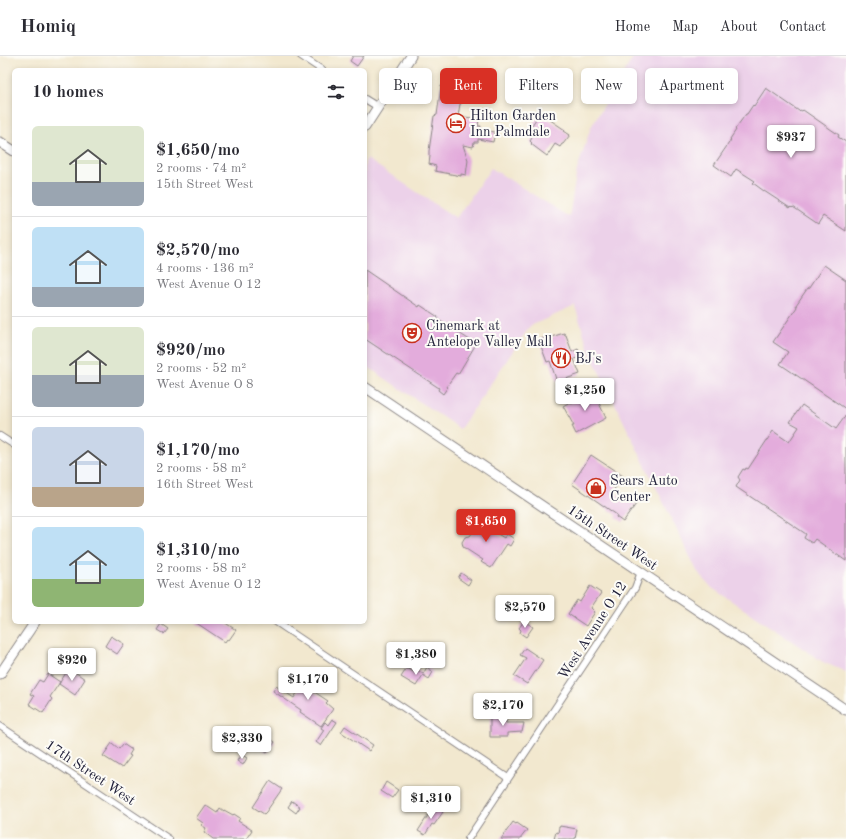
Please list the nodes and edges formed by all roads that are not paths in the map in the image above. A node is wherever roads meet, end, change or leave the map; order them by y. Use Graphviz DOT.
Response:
graph roads {
  1 [pos="300,56"];
  2 [pos="411,56"];
  3 [pos="319,68"];
  4 [pos="367,100"];
  5 [pos="378,107"];
  6 [pos="367,124"];
  7 [pos="0,142"];
  8 [pos="12,150"];
  9 [pos="367,388"];
  10 [pos="0,436"];
  11 [pos="12,444"];
  12 [pos="641,572"];
  13 [pos="33,624"];
  14 [pos="279,624"];
  15 [pos="0,674"];
  16 [pos="846,710"];
  17 [pos="0,726"];
  18 [pos="508,778"];
  19 [pos="169,839"];
  20 [pos="468,839"];
  1 -- 3 [label="street"];
  2 -- 5 [label="street"];
  4 -- 5 [label="street"];
  5 -- 6 [label="street"];
  7 -- 8 [label="street"];
  9 -- 12 [label="street, 15th Street West"];
  10 -- 11 [label="street"];
  12 -- 16 [label="street, 15th Street West"];
  12 -- 18 [label="street, West Avenue O 12"];
  13 -- 15 [label="street"];
  14 -- 18 [label="street"];
  17 -- 19 [label="street, 17th Street West"];
  18 -- 20 [label="street, West Avenue O 12"];
}
